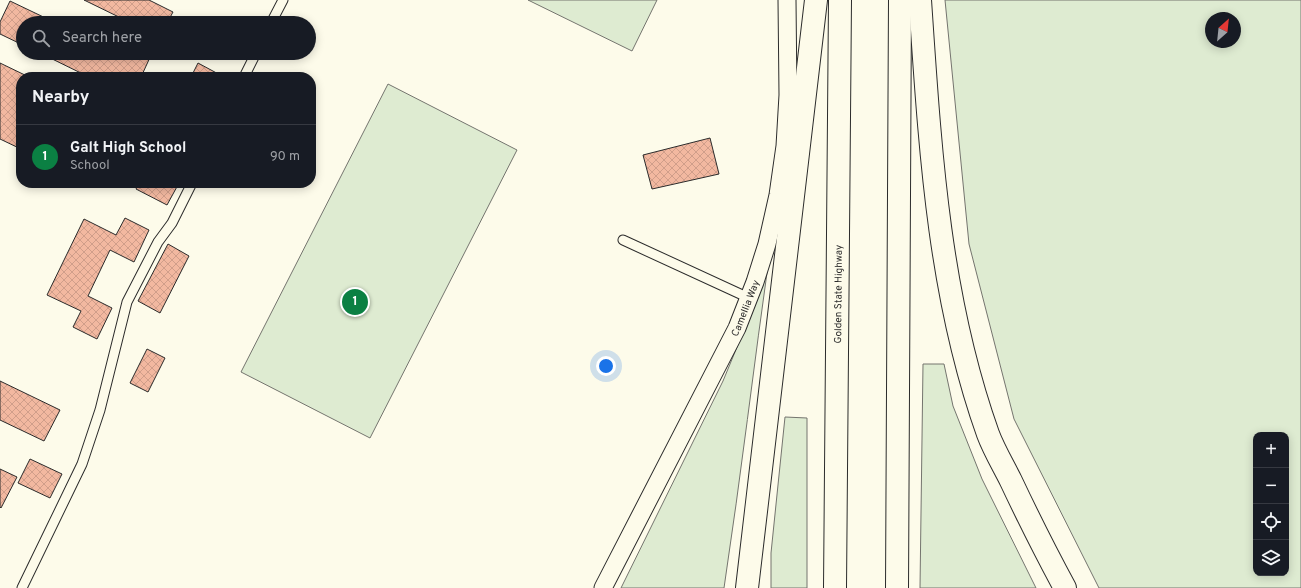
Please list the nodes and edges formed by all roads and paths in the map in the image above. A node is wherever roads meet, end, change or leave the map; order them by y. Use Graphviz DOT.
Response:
graph roads {
  1 [pos="283,0"];
  2 [pos="787,0"];
  3 [pos="816,0"];
  4 [pos="840,0"];
  5 [pos="900,0"];
  6 [pos="920,0"];
  7 [pos="275,16"];
  8 [pos="252,60"];
  9 [pos="246,72"];
  10 [pos="189,188"];
  11 [pos="623,240"];
  12 [pos="749,298"];
  13 [pos="22,588"];
  14 [pos="603,588"];
  15 [pos="747,588"];
  16 [pos="834,588"];
  17 [pos="897,588"];
  18 [pos="1065,588"];
  1 -- 7 [label="lane"];
  2 -- 12 [label="street, Camellia Way"];
  3 -- 15 [label="highway"];
  4 -- 16 [label="highway, Golden State Highway"];
  5 -- 17 [label="highway"];
  6 -- 18 [label="highway"];
  8 -- 9 [label="lane"];
  10 -- 13 [label="lane"];
  11 -- 12 [label="lane"];
  12 -- 14 [label="street, Camellia Way"];
}
